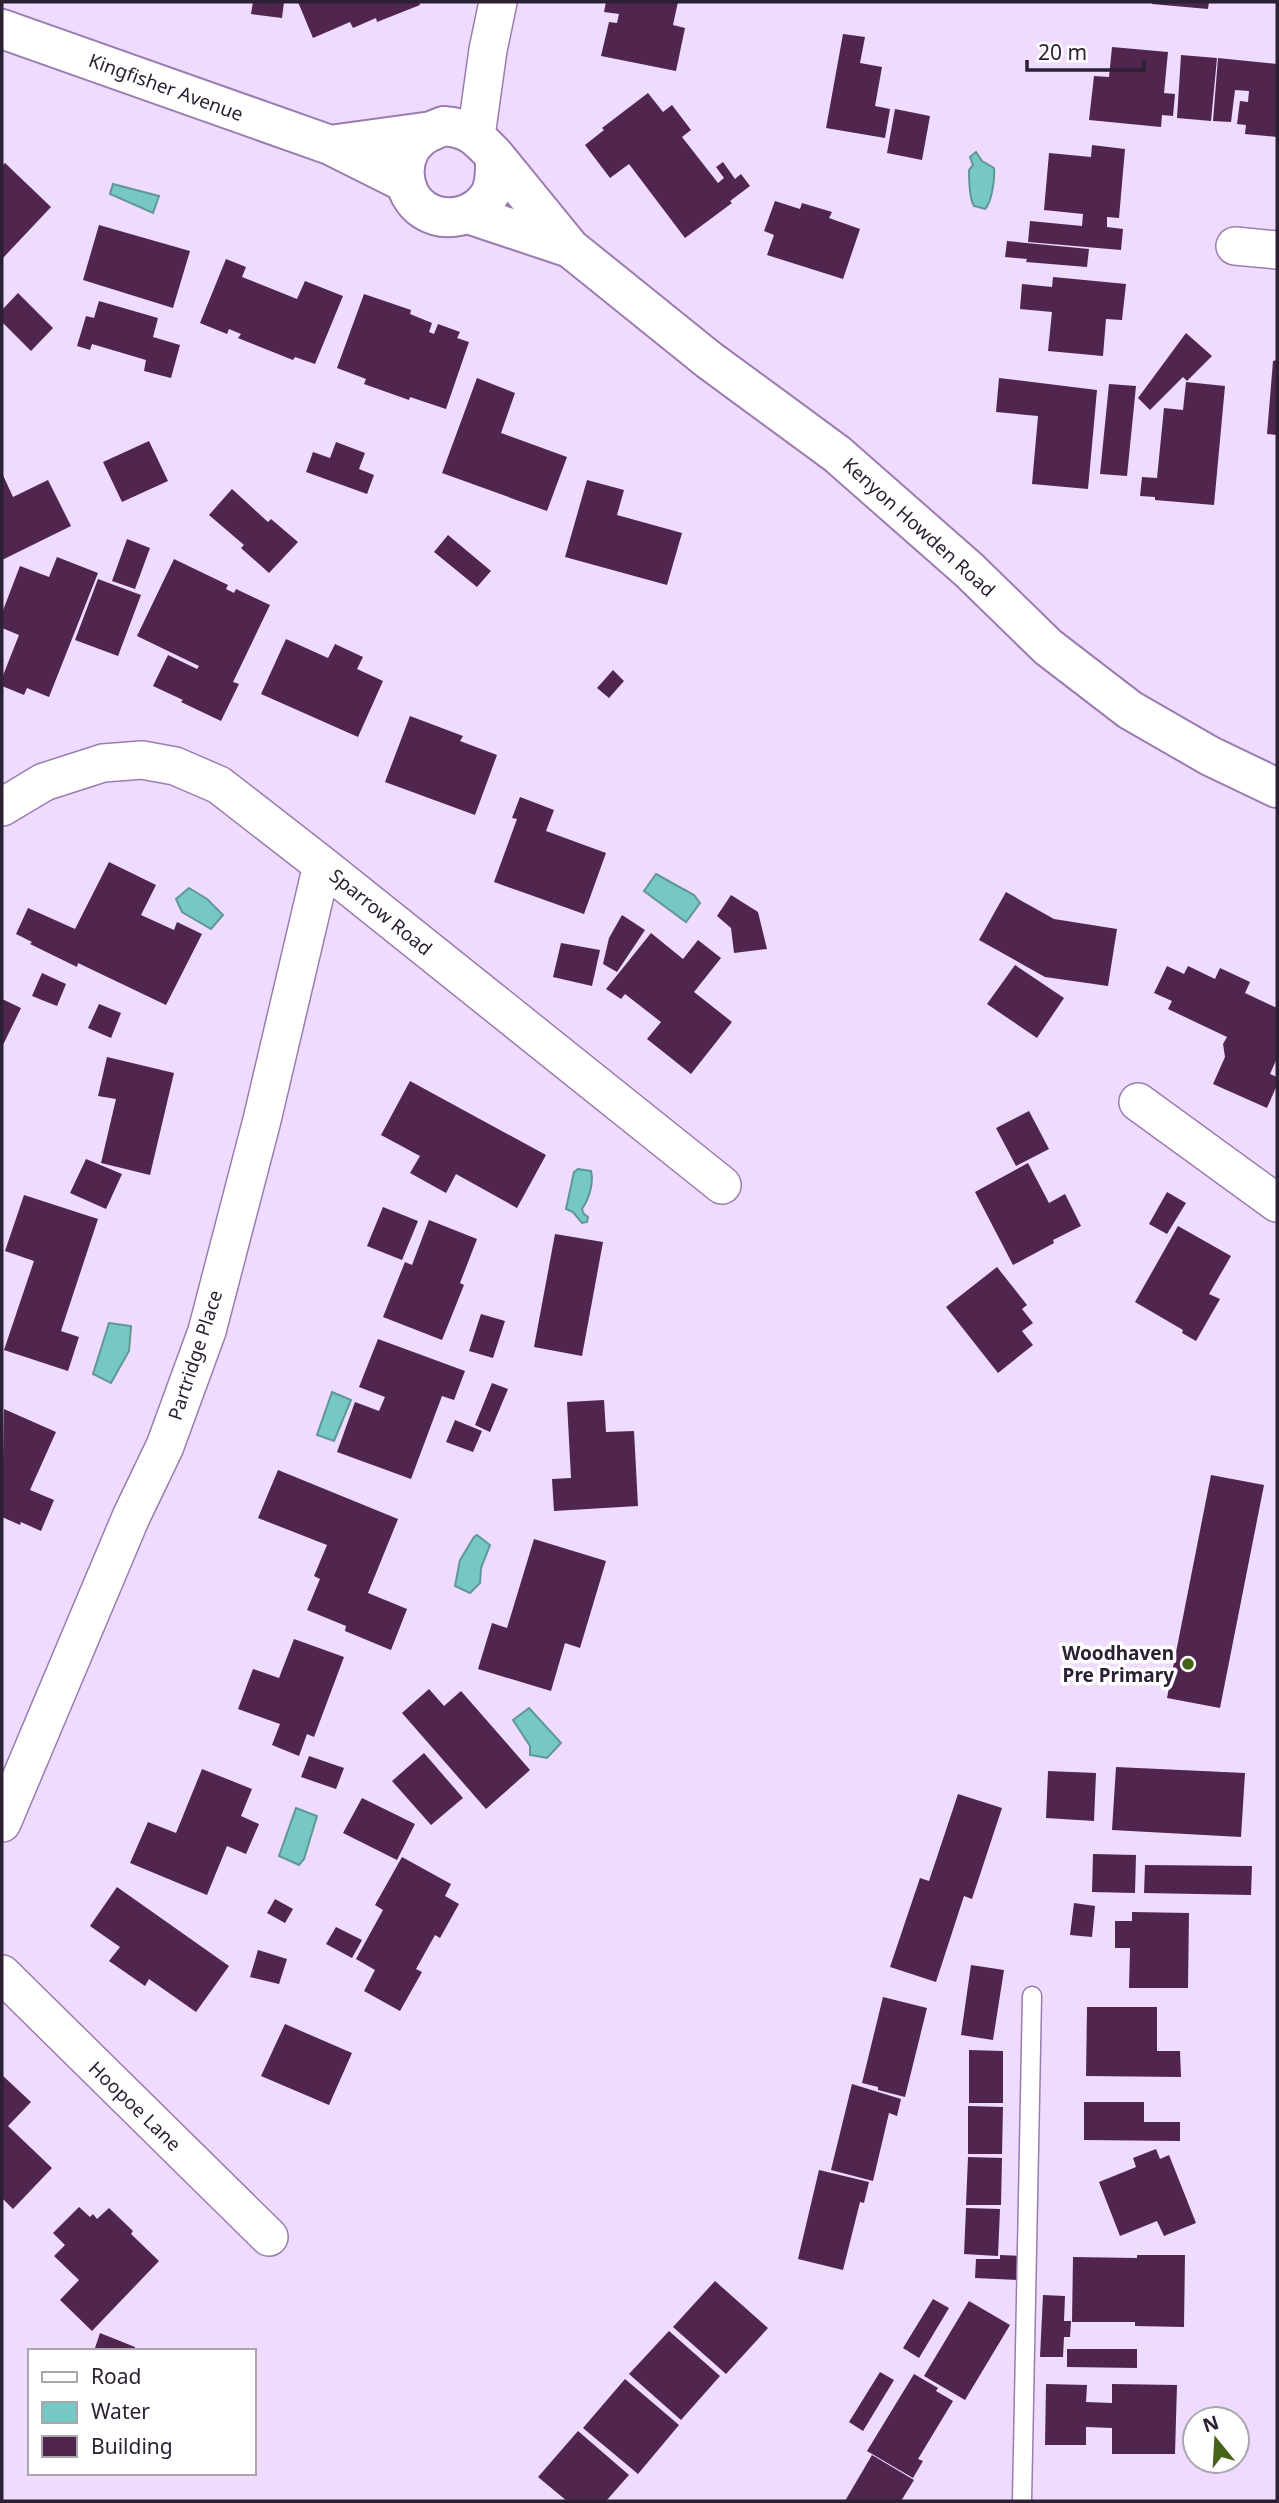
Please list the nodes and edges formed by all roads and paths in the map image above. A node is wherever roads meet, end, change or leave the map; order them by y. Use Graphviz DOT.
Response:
graph roads {
  1 [pos="498,2"];
  2 [pos="2,29"];
  3 [pos="462,137"];
  4 [pos="330,145"];
  5 [pos="406,183"];
  6 [pos="468,214"];
  7 [pos="1236,246"];
  8 [pos="570,248"];
  9 [pos="1277,250"];
  10 [pos="1277,788"];
  11 [pos="2,807"];
  12 [pos="322,865"];
  13 [pos="1138,1102"];
  14 [pos="722,1185"];
  15 [pos="1277,1203"];
  16 [pos="2,1823"];
  17 [pos="2,1974"];
  18 [pos="1032,1996"];
  19 [pos="269,2237"];
  20 [pos="1022,2501"];
  1 -- 3 [label="street"];
  2 -- 4 [label="street, Kingfisher Avenue"];
  3 -- 4 [label="street, Kingfisher Avenue"];
  3 -- 5 [label="street"];
  3 -- 6 [label="street"];
  3 -- 8 [label="street, Kenyon Howden Road"];
  4 -- 5 [label="street, Kingfisher Avenue"];
  5 -- 6 [label="street, Kenyon Howden Road"];
  6 -- 8 [label="street, Kenyon Howden Road"];
  7 -- 9 [label="street"];
  8 -- 10 [label="street, Kenyon Howden Road"];
  11 -- 12 [label="street, Sparrow Road"];
  12 -- 14 [label="street, Sparrow Road"];
  12 -- 16 [label="street, Partridge Place"];
  13 -- 15 [label="street"];
  17 -- 19 [label="street, Hoopoe Lane"];
  18 -- 20 [label="lane"];
}
